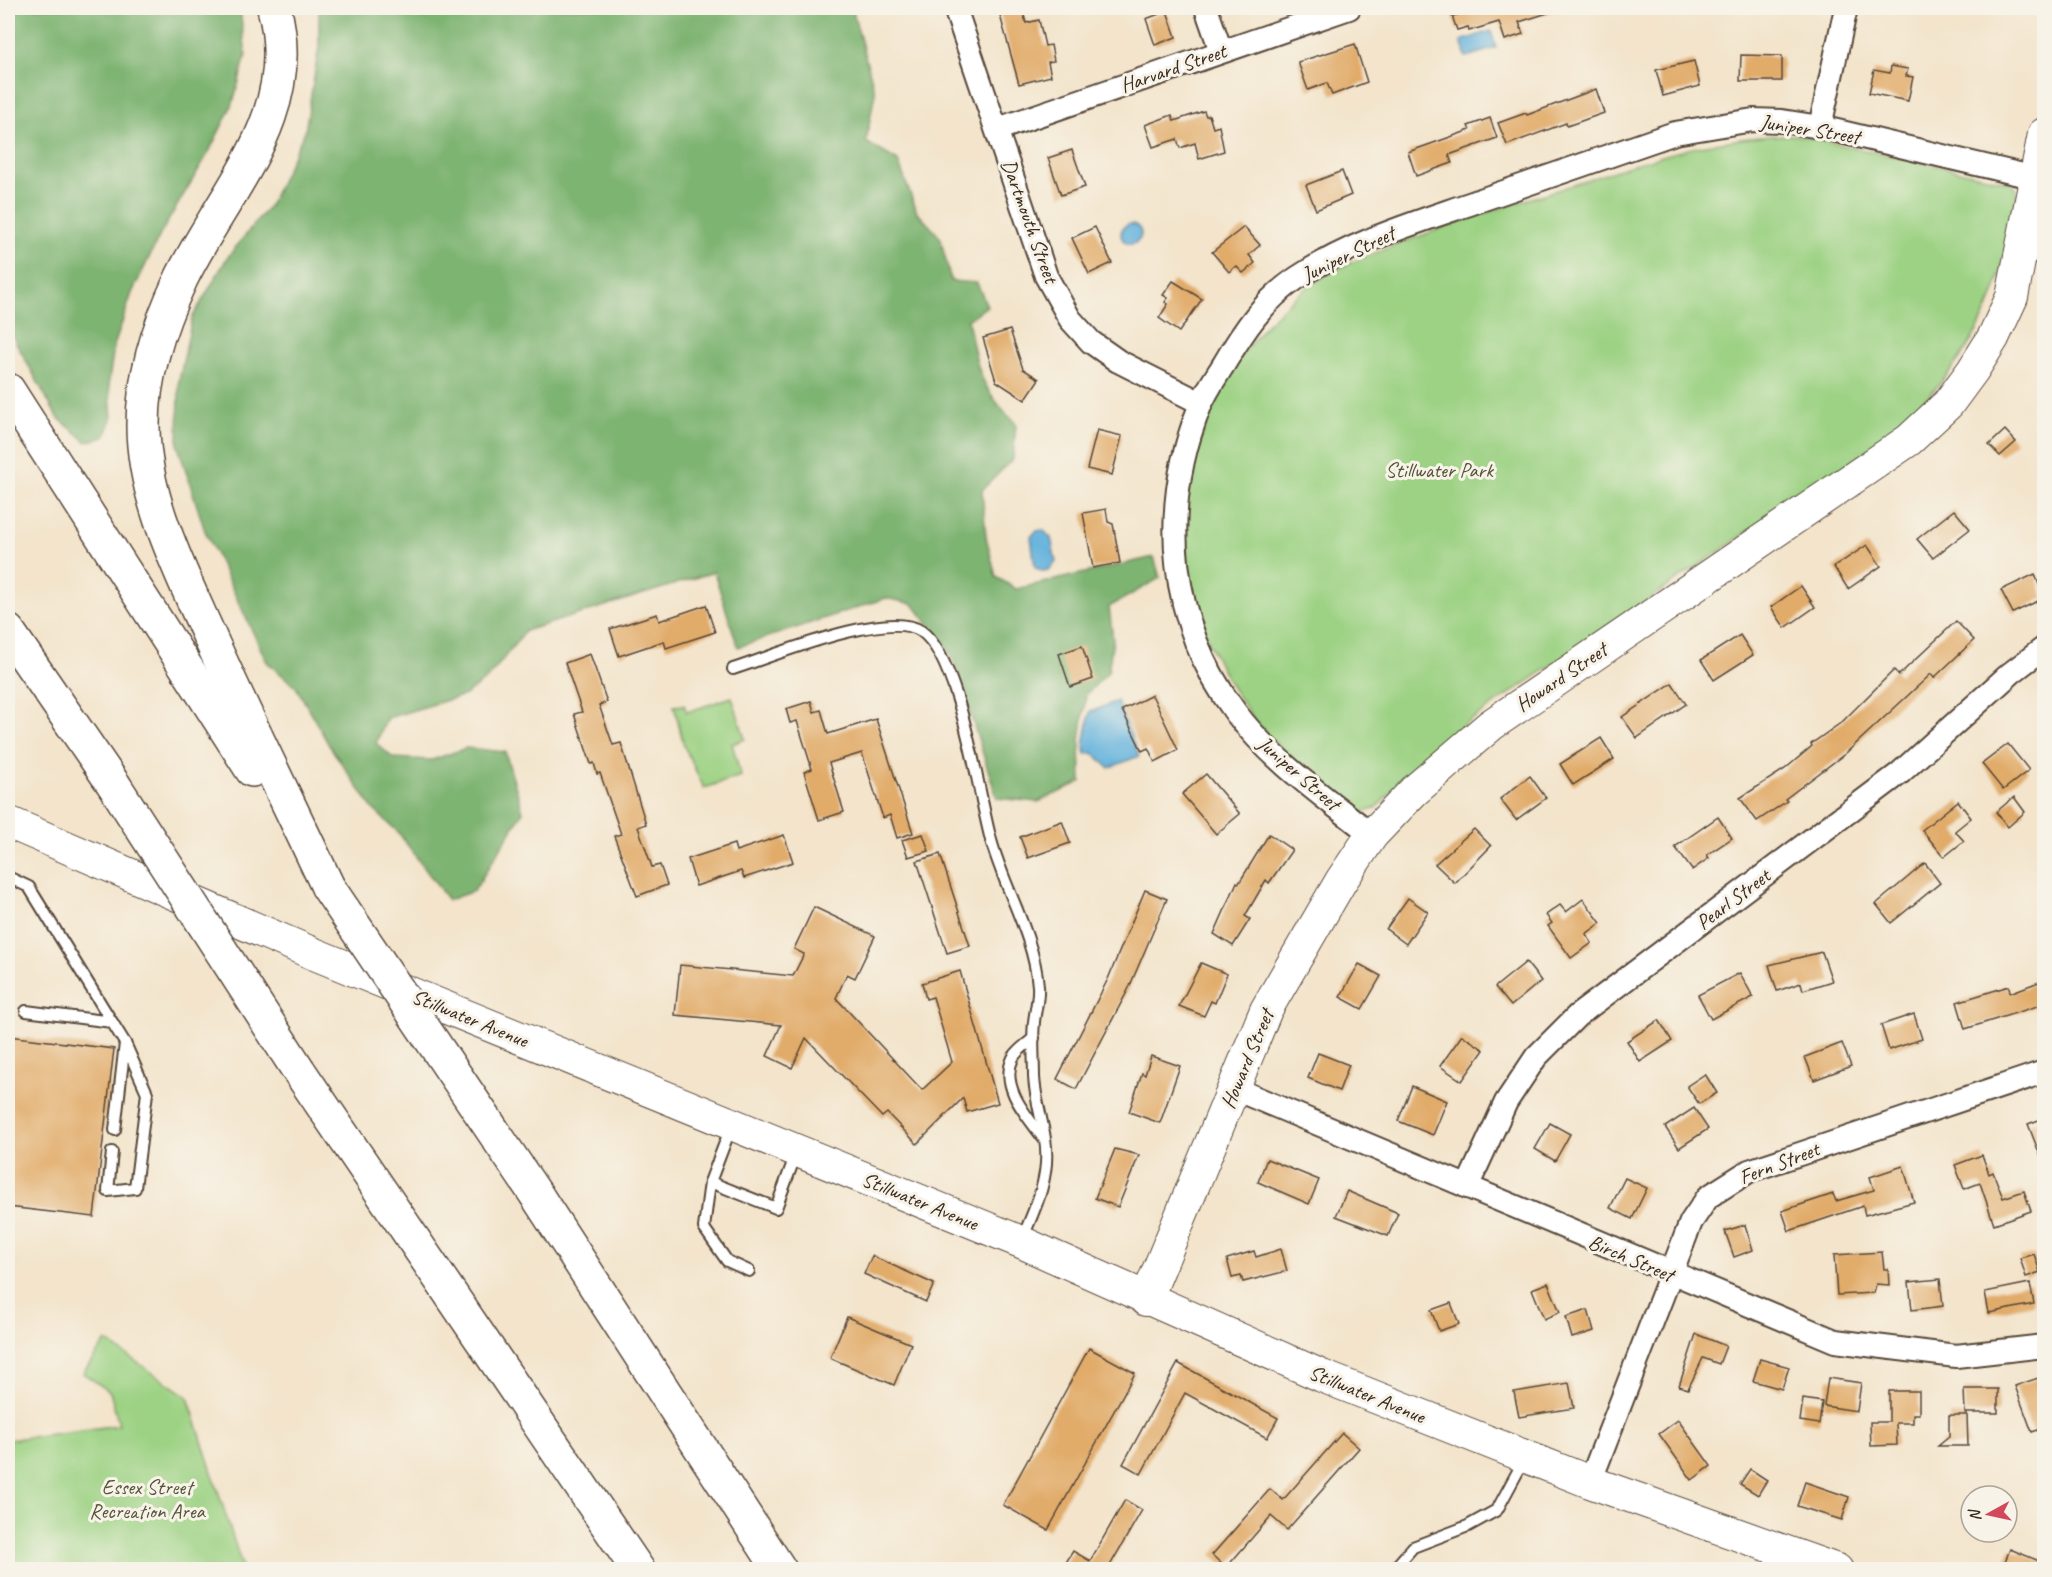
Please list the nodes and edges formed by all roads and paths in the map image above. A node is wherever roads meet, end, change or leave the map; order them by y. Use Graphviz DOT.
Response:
graph roads {
  1 [pos="274,8"];
  2 [pos="956,8"];
  3 [pos="1206,8"];
  4 [pos="1349,8"];
  5 [pos="1846,8"];
  6 [pos="1221,51"];
  7 [pos="1820,127"];
  8 [pos="998,129"];
  9 [pos="2044,134"];
  10 [pos="2039,179"];
  11 [pos="8,390"];
  12 [pos="1201,403"];
  13 [pos="8,631"];
  14 [pos="2044,648"];
  15 [pos="733,669"];
  16 [pos="8,822"];
  17 [pos="1372,835"];
  18 [pos="8,878"];
  19 [pos="328,887"];
  20 [pos="26,1011"];
  21 [pos="112,1022"];
  22 [pos="1034,1038"];
  23 [pos="126,1043"];
  24 [pos="2044,1072"];
  25 [pos="1235,1089"];
  26 [pos="732,1124"];
  27 [pos="115,1130"];
  28 [pos="1046,1142"];
  29 [pos="797,1151"];
  30 [pos="112,1152"];
  31 [pos="710,1182"];
  32 [pos="1467,1187"];
  33 [pos="1021,1242"];
  34 [pos="749,1271"];
  35 [pos="1670,1275"];
  36 [pos="1146,1300"];
  37 [pos="2044,1346"];
  38 [pos="1526,1457"];
  39 [pos="1590,1482"];
  40 [pos="1831,1568"];
  41 [pos="638,1569"];
  42 [pos="780,1569"];
  43 [pos="1393,1569"];
  1 -- 19 [label="highway"];
  2 -- 8 [label="street, Dartmouth Street"];
  3 -- 6 [label="street"];
  4 -- 6 [label="street, Harvard Street"];
  5 -- 7 [label="street"];
  6 -- 8 [label="street, Harvard Street"];
  7 -- 10 [label="street, Juniper Street"];
  7 -- 12 [label="street, Juniper Street"];
  8 -- 12 [label="street, Dartmouth Street"];
  9 -- 10 [label="main road, Howard Street"];
  10 -- 17 [label="main road, Howard Street"];
  11 -- 19 [label="highway"];
  12 -- 17 [label="street, Juniper Street"];
  13 -- 41 [label="highway, bridge"];
  14 -- 32 [label="street, Pearl Street"];
  15 -- 22 [label="lane"];
  16 -- 26 [label="main road, Stillwater Avenue"];
  17 -- 25 [label="main road, Howard Street"];
  18 -- 21 [label="lane"];
  19 -- 42 [label="highway, bridge"];
  20 -- 21 [label="lane"];
  21 -- 23 [label="lane"];
  22 -- 28 [label="lane"];
  22 -- 28 [label="lane"];
  23 -- 27 [label="lane"];
  23 -- 30 [label="lane"];
  24 -- 35 [label="street, Fern Street"];
  25 -- 32 [label="street, Birch Street"];
  25 -- 36 [label="main road, Howard Street"];
  26 -- 29 [label="main road, Stillwater Avenue"];
  26 -- 31 [label="lane"];
  28 -- 33 [label="lane"];
  29 -- 31 [label="lane"];
  29 -- 33 [label="main road, Stillwater Avenue"];
  31 -- 34 [label="lane"];
  32 -- 35 [label="street, Birch Street"];
  33 -- 36 [label="main road, Stillwater Avenue"];
  35 -- 37 [label="street, Birch Street"];
  35 -- 39 [label="street, Fern Street"];
  36 -- 38 [label="main road, Stillwater Avenue"];
  38 -- 39 [label="main road, Stillwater Avenue"];
  38 -- 43 [label="lane"];
  39 -- 40 [label="main road, Stillwater Avenue"];
}
